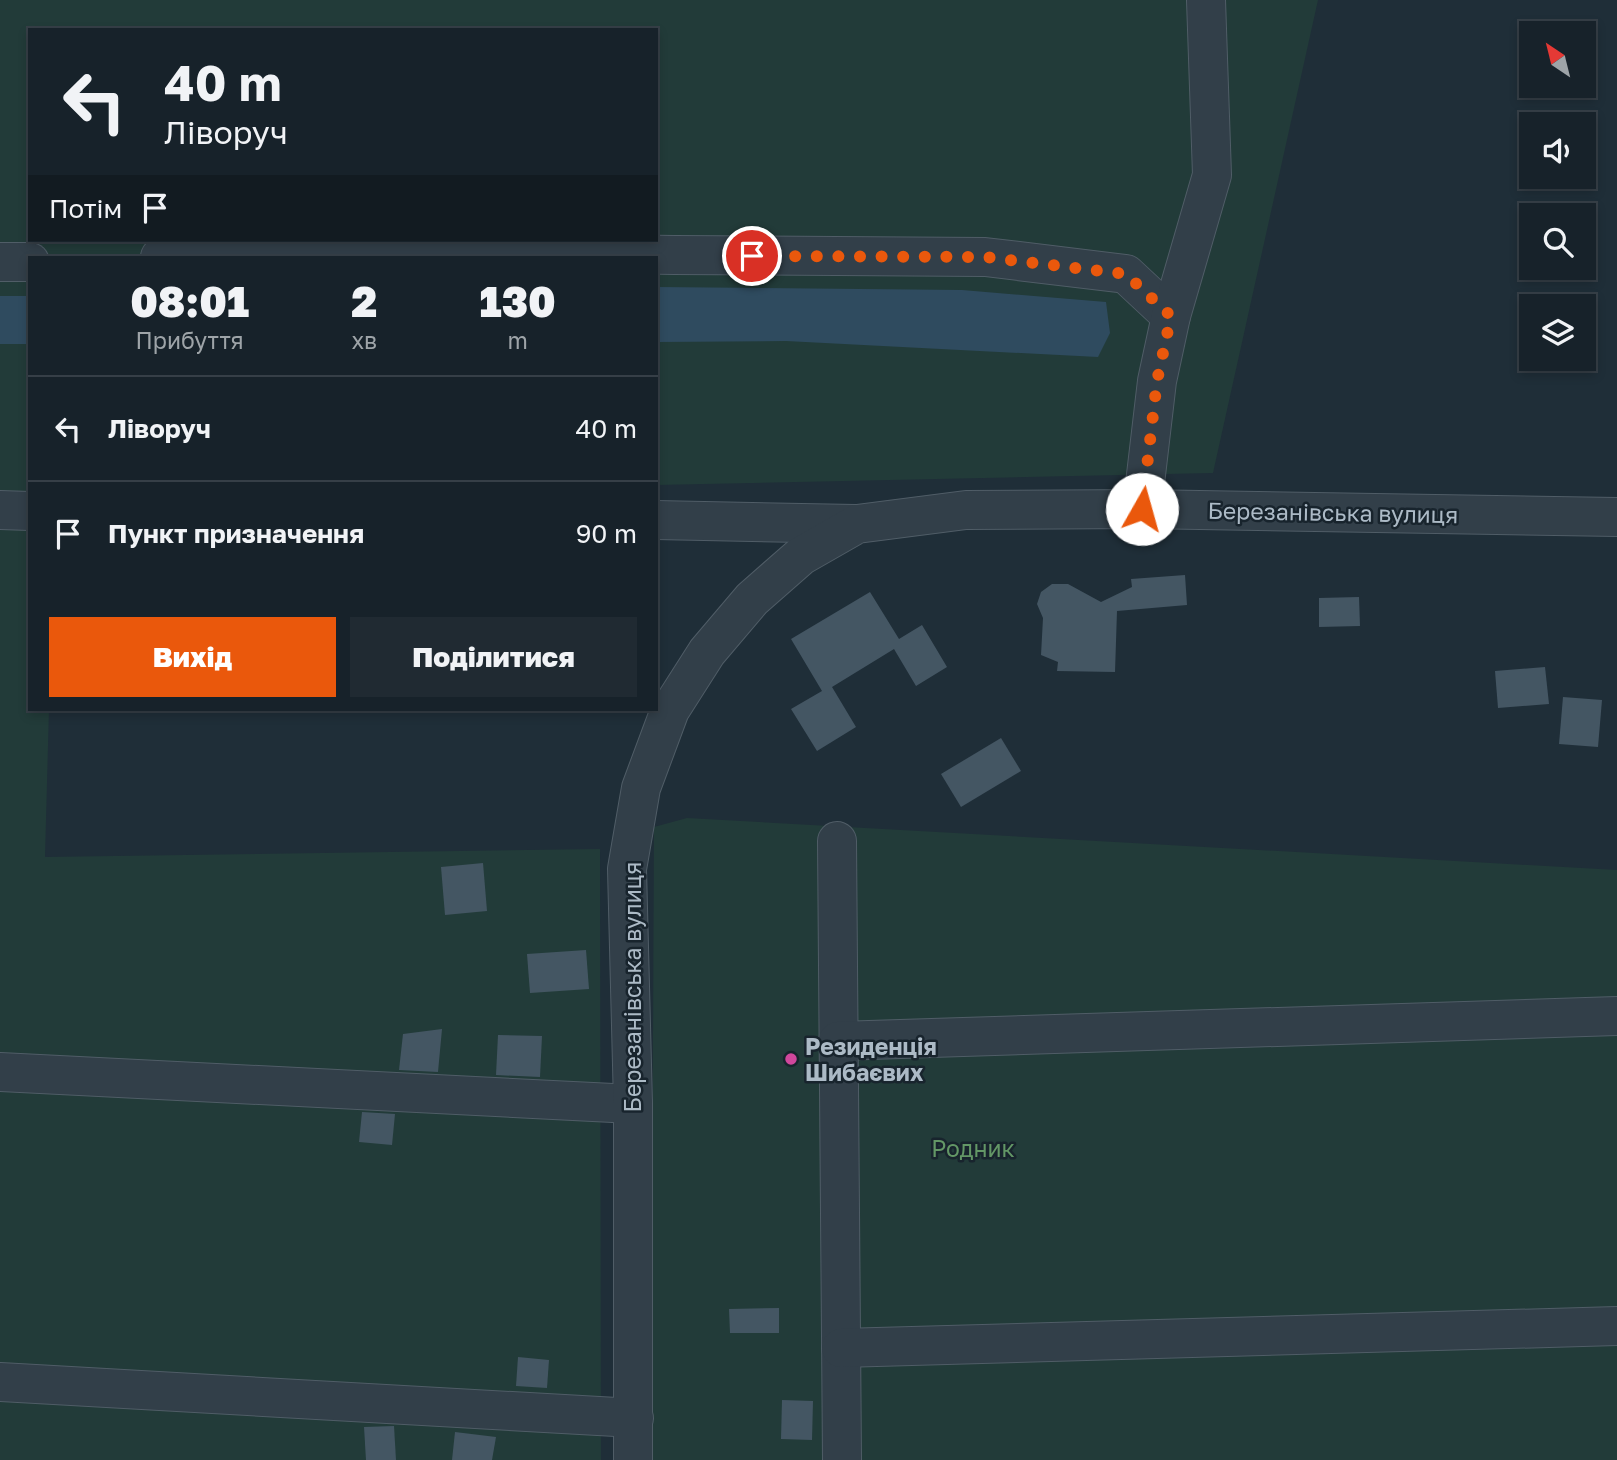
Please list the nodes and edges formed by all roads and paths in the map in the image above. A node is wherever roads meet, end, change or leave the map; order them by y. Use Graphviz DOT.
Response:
graph roads {
  1 [pos="1206,0"];
  2 [pos="190,256"];
  3 [pos="0,262"];
  4 [pos="28,262"];
  5 [pos="1171,316"];
  6 [pos="1142,509"];
  7 [pos="0,510"];
  8 [pos="28,511"];
  9 [pos="1617,517"];
  10 [pos="658,520"];
  11 [pos="857,524"];
  12 [pos="837,841"];
  13 [pos="1617,1016"];
  14 [pos="838,1041"];
  15 [pos="0,1072"];
  16 [pos="633,1104"];
  17 [pos="1617,1326"];
  18 [pos="841,1348"];
  19 [pos="0,1382"];
  20 [pos="634,1418"];
  21 [pos="633,1460"];
  22 [pos="842,1460"];
  1 -- 5 [label="street"];
  2 -- 5 [label="street"];
  3 -- 4 [label="street"];
  5 -- 6 [label="street"];
  6 -- 9 [label="street, Березанівська вулиця"];
  6 -- 11 [label="street, Березанівська вулиця"];
  7 -- 8 [label="street"];
  10 -- 11 [label="street"];
  11 -- 16 [label="street, Березанівська вулиця"];
  12 -- 14 [label="street"];
  13 -- 14 [label="street"];
  14 -- 18 [label="street"];
  15 -- 16 [label="street"];
  16 -- 20 [label="street, Березанівська вулиця"];
  17 -- 18 [label="street"];
  18 -- 22 [label="street"];
  19 -- 20 [label="street"];
  20 -- 21 [label="street, Березанівська вулиця"];
}
